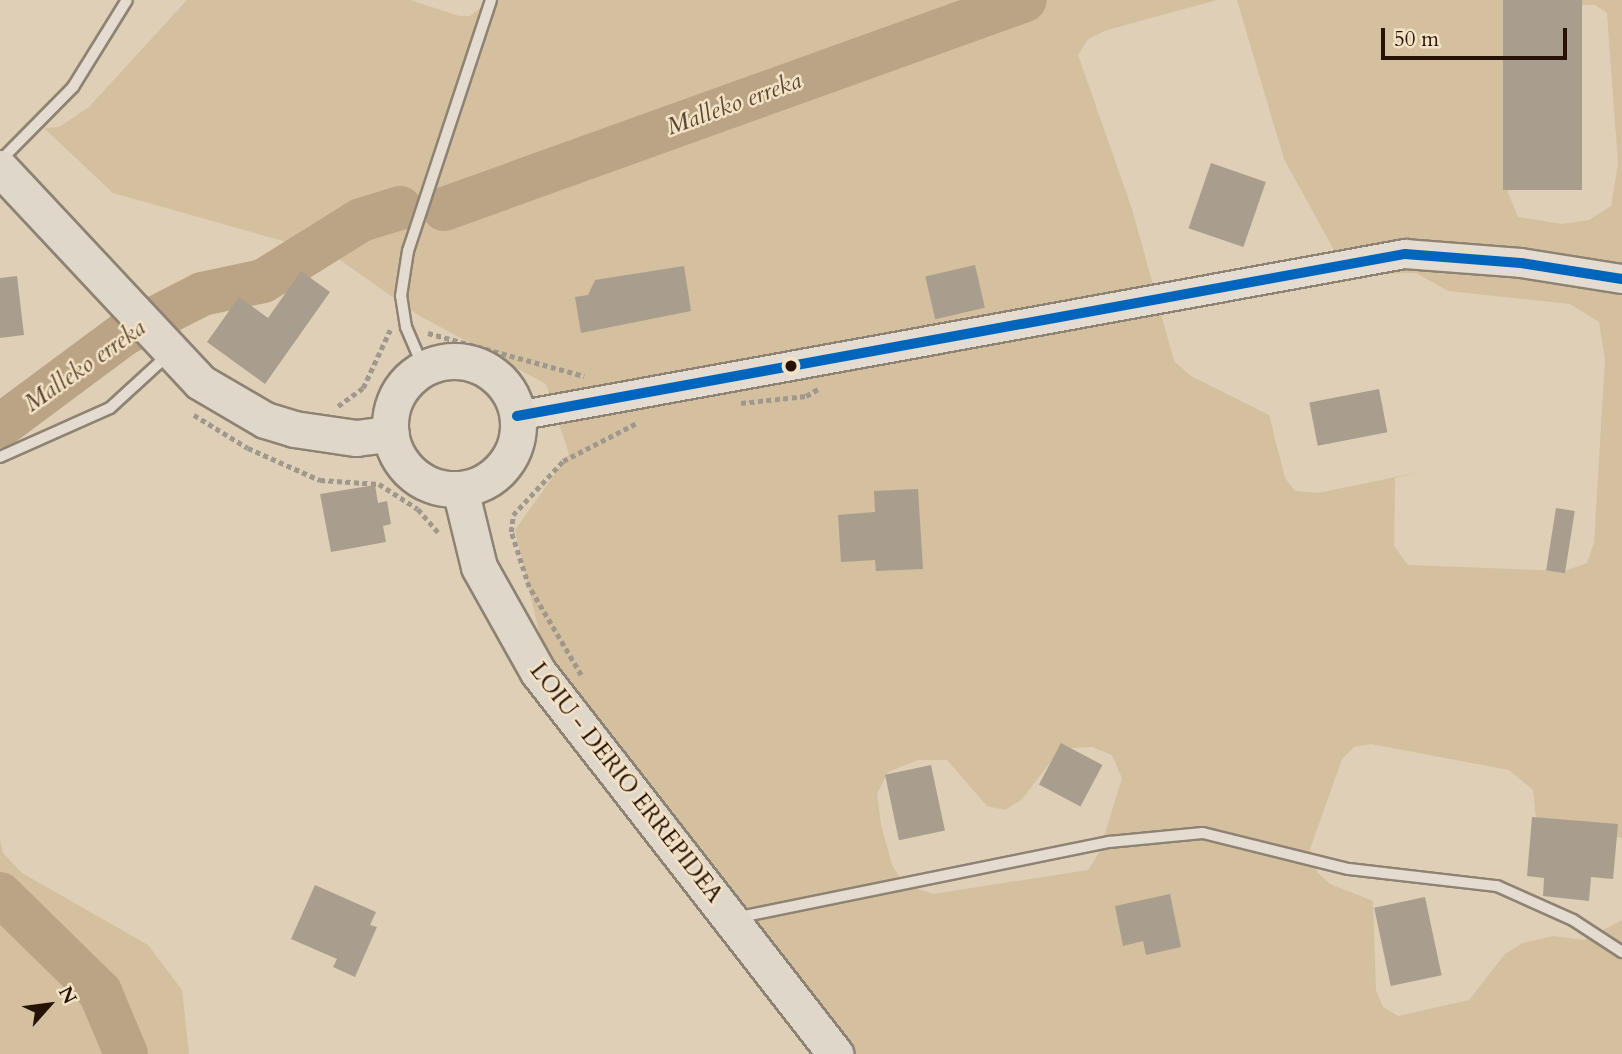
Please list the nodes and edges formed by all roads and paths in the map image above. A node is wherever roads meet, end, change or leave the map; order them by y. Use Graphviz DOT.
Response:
graph roads {
  1 [pos="127,0"];
  2 [pos="491,0"];
  3 [pos="0,161"];
  4 [pos="0,168"];
  5 [pos="1622,279"];
  6 [pos="406,327"];
  7 [pos="163,345"];
  8 [pos="424,369"];
  9 [pos="592,377"];
  10 [pos="828,385"];
  11 [pos="731,403"];
  12 [pos="330,407"];
  13 [pos="190,412"];
  14 [pos="517,416"];
  15 [pos="642,421"];
  16 [pos="391,434"];
  17 [pos="0,457"];
  18 [pos="460,489"];
  19 [pos="443,537"];
  20 [pos="586,683"];
  21 [pos="733,919"];
  22 [pos="1622,952"];
  23 [pos="835,1054"];
  1 -- 3 [label="lane"];
  2 -- 6 [label="lane"];
  4 -- 7 [label="main road"];
  5 -- 14 [label="street"];
  6 -- 8 [label="lane"];
  6 -- 9 [label="path"];
  6 -- 12 [label="path"];
  7 -- 16 [label="main road"];
  7 -- 17 [label="lane"];
  8 -- 14 [label="main road"];
  8 -- 16 [label="main road"];
  10 -- 11 [label="path"];
  13 -- 19 [label="path"];
  14 -- 18 [label="main road"];
  15 -- 20 [label="path"];
  16 -- 18 [label="main road"];
  18 -- 21 [label="main road, LOIU - DERIO ERREPIDEA"];
  21 -- 22 [label="lane"];
  21 -- 23 [label="main road, LOIU - DERIO ERREPIDEA"];
}
